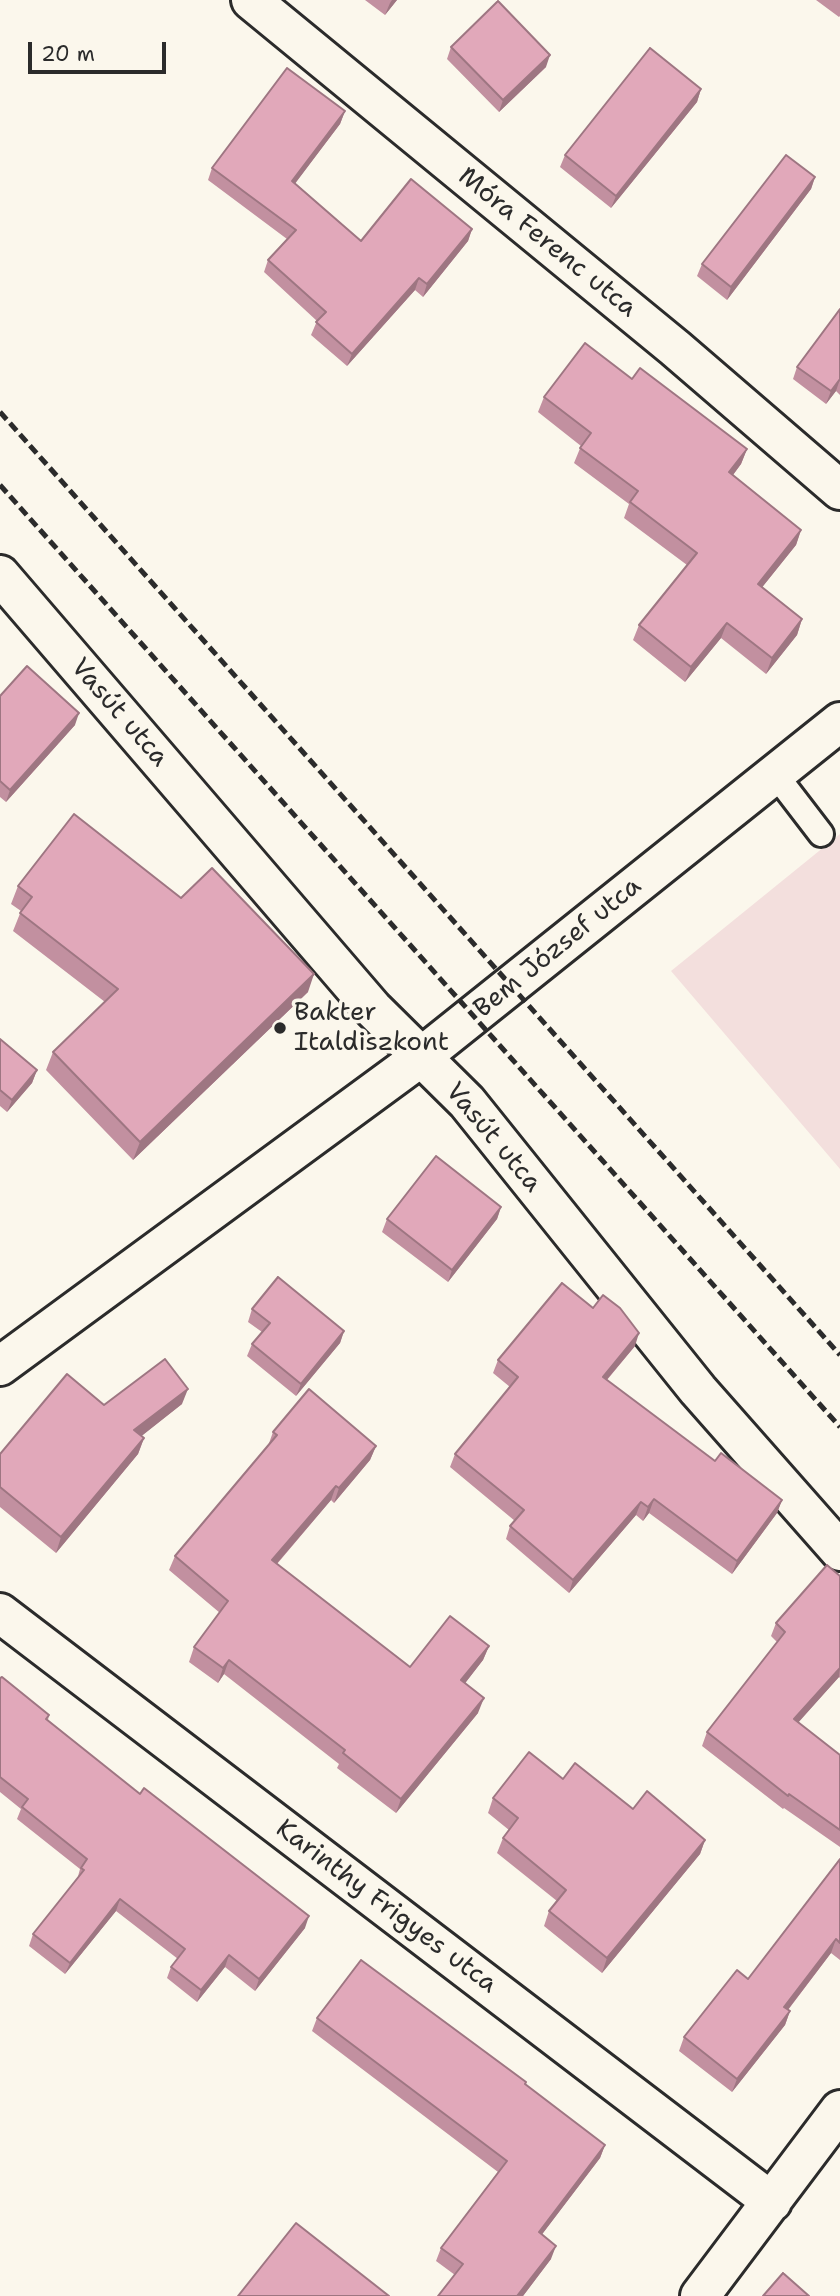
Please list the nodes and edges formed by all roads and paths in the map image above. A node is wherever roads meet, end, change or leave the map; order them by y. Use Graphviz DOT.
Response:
graph roads {
  1 [pos="251,0"];
  2 [pos="840,490"];
  3 [pos="0,575"];
  4 [pos="840,722"];
  5 [pos="775,774"];
  6 [pos="821,834"];
  7 [pos="421,1057"];
  8 [pos="0,1366"];
  9 [pos="840,1550"];
  10 [pos="0,1613"];
  11 [pos="840,2110"];
  12 [pos="772,2202"];
  13 [pos="700,2296"];
  1 -- 2 [label="street, Móra Ferenc utca"];
  3 -- 7 [label="street, Vasút utca"];
  4 -- 5 [label="street, Bem József utca"];
  5 -- 6 [label="lane"];
  5 -- 7 [label="street, Bem József utca"];
  7 -- 8 [label="street, Bem József utca"];
  7 -- 9 [label="street, Vasút utca"];
  10 -- 12 [label="street, Karinthy Frigyes utca"];
  11 -- 12 [label="street"];
  12 -- 13 [label="street"];
}
